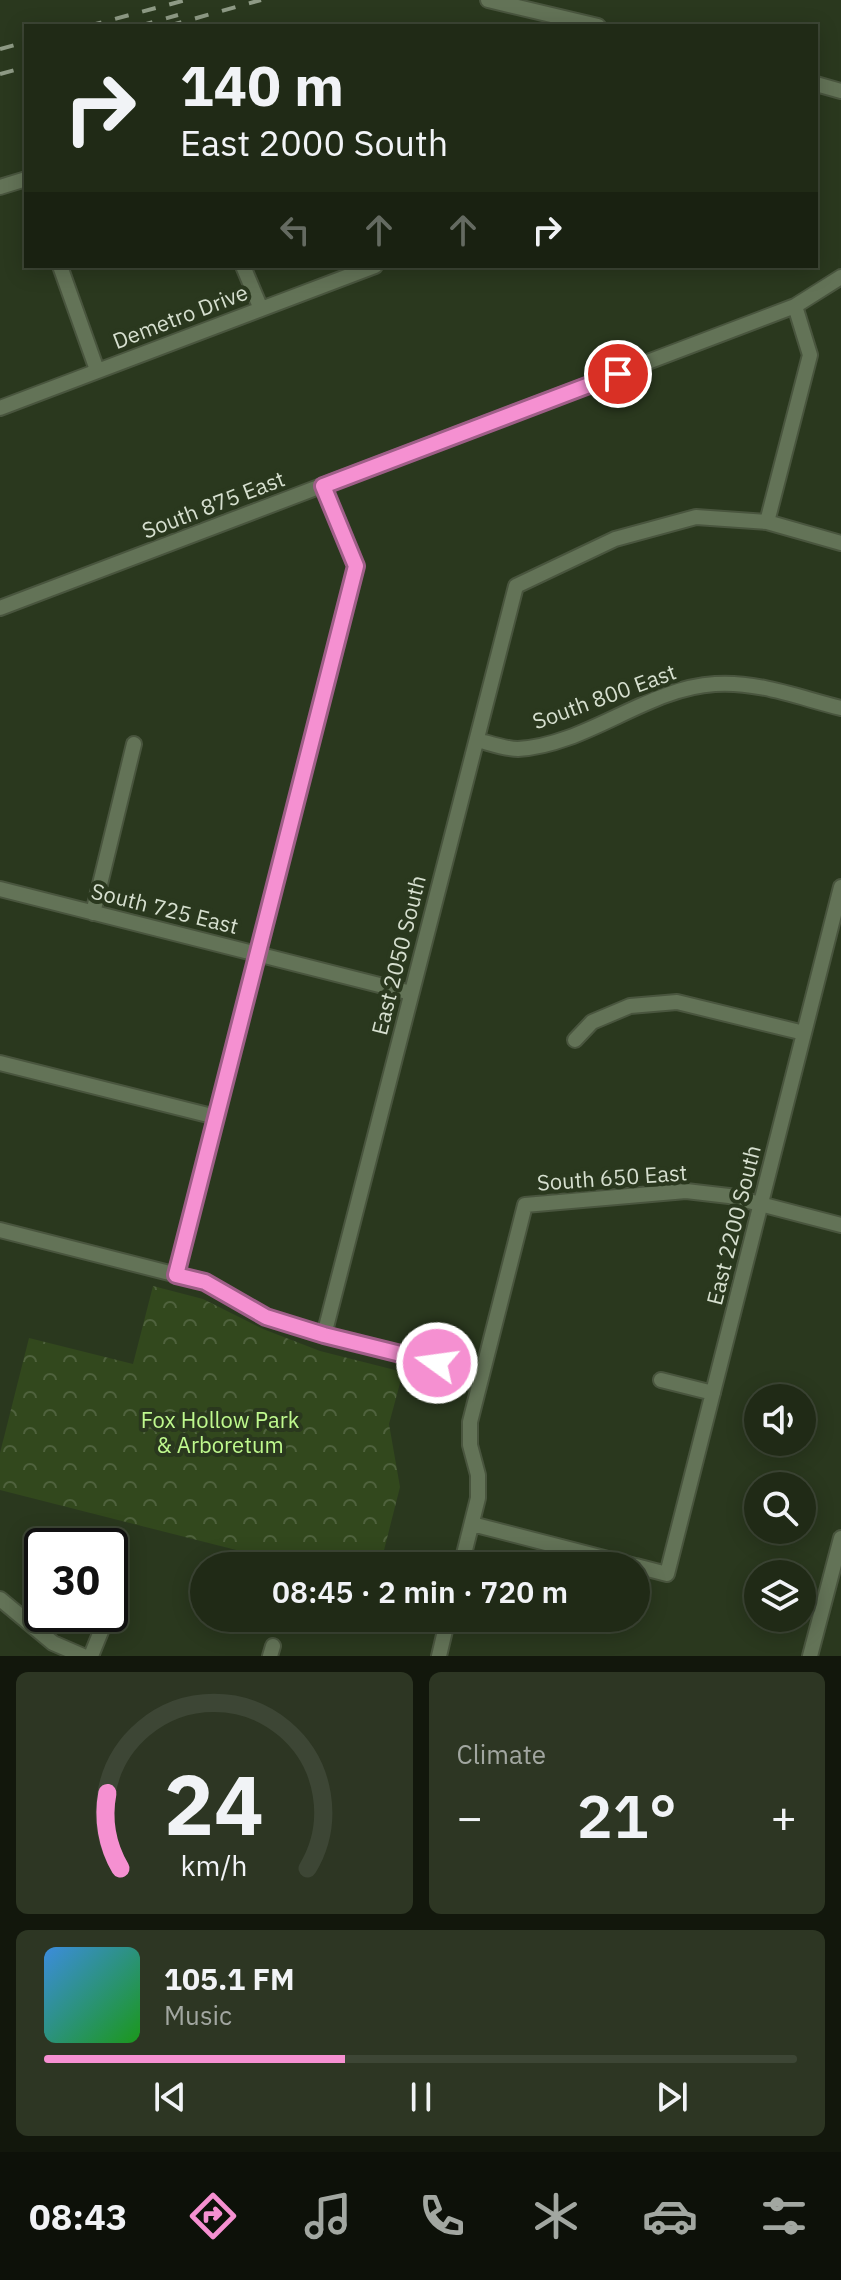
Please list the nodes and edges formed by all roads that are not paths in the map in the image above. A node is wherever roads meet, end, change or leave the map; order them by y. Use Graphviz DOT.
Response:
graph roads {
  1 [pos="488,0"];
  2 [pos="590,24"];
  3 [pos="818,85"];
  4 [pos="841,91"];
  5 [pos="24,180"];
  6 [pos="0,187"];
  7 [pos="61,268"];
  8 [pos="244,268"];
  9 [pos="370,268"];
  10 [pos="841,277"];
  11 [pos="795,306"];
  12 [pos="261,309"];
  13 [pos="97,370"];
  14 [pos="0,408"];
  15 [pos="323,486"];
  16 [pos="767,522"];
  17 [pos="841,543"];
  18 [pos="0,608"];
  19 [pos="841,708"];
  20 [pos="477,740"];
  21 [pos="134,744"];
  22 [pos="841,887"];
  23 [pos="0,889"];
  24 [pos="93,913"];
  25 [pos="257,954"];
  26 [pos="411,993"];
  27 [pos="804,1033"];
  28 [pos="575,1040"];
  29 [pos="0,1063"];
  30 [pos="216,1117"];
  31 [pos="761,1204"];
  32 [pos="841,1225"];
  33 [pos="0,1230"];
  34 [pos="176,1275"];
  35 [pos="324,1335"];
  36 [pos="482,1374"];
  37 [pos="661,1380"];
  38 [pos="713,1393"];
  39 [pos="472,1524"];
  40 [pos="841,1538"];
  41 [pos="465,1552"];
  42 [pos="581,1552"];
  43 [pos="650,1570"];
  44 [pos="0,1599"];
  45 [pos="101,1632"];
  46 [pos="445,1632"];
  47 [pos="83,1656"];
  48 [pos="91,1656"];
  49 [pos="439,1656"];
  50 [pos="810,1656"];
  1 -- 2 [label="street"];
  3 -- 4 [label="street"];
  5 -- 6 [label="street"];
  7 -- 13 [label="street"];
  8 -- 12 [label="street"];
  9 -- 12 [label="street, Demetro Drive"];
  10 -- 11 [label="street, South 875 East"];
  11 -- 15 [label="street, South 875 East"];
  11 -- 16 [label="street"];
  12 -- 13 [label="street, Demetro Drive"];
  13 -- 14 [label="street, Demetro Drive"];
  15 -- 18 [label="street, South 875 East"];
  15 -- 25 [label="street"];
  16 -- 17 [label="street"];
  16 -- 20 [label="street, East 2050 South"];
  19 -- 20 [label="street, South 800 East"];
  20 -- 26 [label="street, East 2050 South"];
  21 -- 24 [label="street"];
  22 -- 27 [label="street, East 2200 South"];
  23 -- 24 [label="street, South 725 East"];
  24 -- 25 [label="street, South 725 East"];
  25 -- 26 [label="street, South 725 East"];
  25 -- 30 [label="street"];
  26 -- 35 [label="street, East 2050 South"];
  27 -- 28 [label="street"];
  27 -- 31 [label="street, East 2200 South"];
  29 -- 30 [label="street"];
  30 -- 34 [label="street"];
  31 -- 32 [label="street, South 650 East"];
  31 -- 36 [label="street, South 650 East"];
  31 -- 38 [label="street, East 2200 South"];
  33 -- 34 [label="street"];
  34 -- 35 [label="street"];
  35 -- 36 [label="street"];
  36 -- 39 [label="street"];
  37 -- 38 [label="street"];
  38 -- 43 [label="street, East 2200 South"];
  39 -- 41 [label="street"];
  39 -- 42 [label="street"];
  40 -- 50 [label="street"];
  44 -- 47 [label="street"];
  45 -- 48 [label="street"];
  46 -- 49 [label="street"];
}
